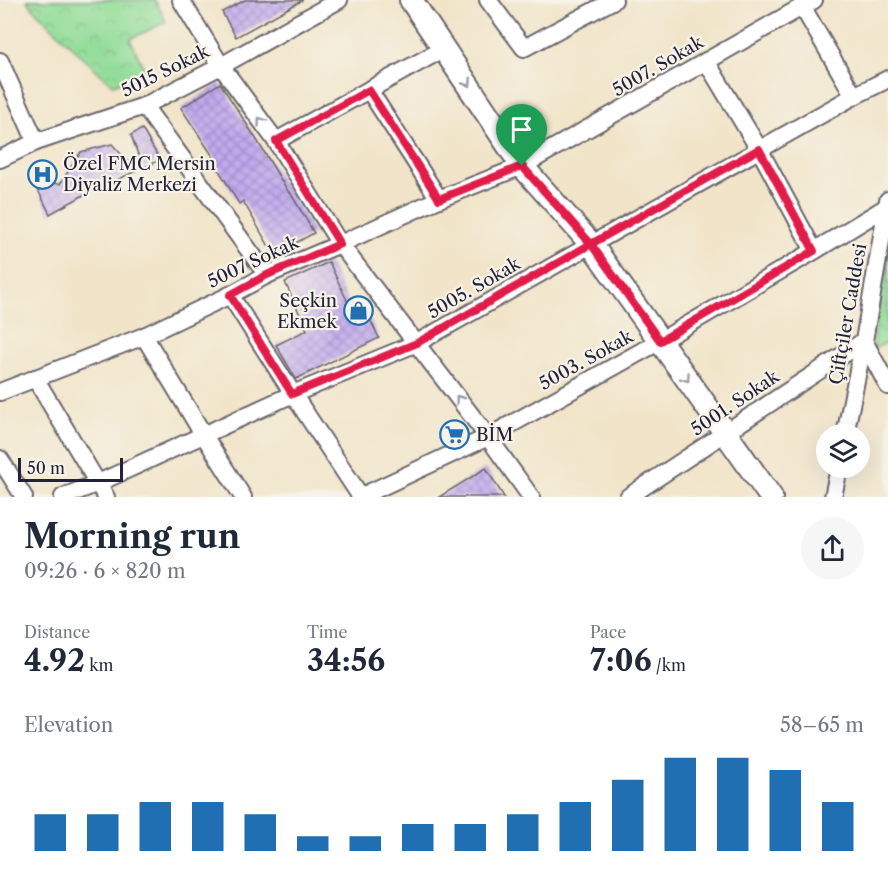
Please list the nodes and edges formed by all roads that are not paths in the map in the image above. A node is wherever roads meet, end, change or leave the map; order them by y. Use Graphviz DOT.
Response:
graph roads {
  1 [pos="181,0"];
  2 [pos="339,0"];
  3 [pos="411,0"];
  4 [pos="488,0"];
  5 [pos="614,0"];
  6 [pos="808,3"];
  7 [pos="445,48"];
  8 [pos="0,61"];
  9 [pos="706,61"];
  10 [pos="220,66"];
  11 [pos="888,78"];
  12 [pos="369,90"];
  13 [pos="854,96"];
  14 [pos="144,106"];
  15 [pos="276,141"];
  16 [pos="36,142"];
  17 [pos="759,149"];
  18 [pos="0,159"];
  19 [pos="522,166"];
  20 [pos="439,199"];
  21 [pos="888,205"];
  22 [pos="340,244"];
  23 [pos="591,244"];
  24 [pos="814,251"];
  25 [pos="267,275"];
  26 [pos="230,295"];
  27 [pos="144,336"];
  28 [pos="660,341"];
  29 [pos="864,341"];
  30 [pos="417,343"];
  31 [pos="35,378"];
  32 [pos="888,386"];
  33 [pos="0,392"];
  34 [pos="292,394"];
  35 [pos="847,424"];
  36 [pos="726,433"];
  37 [pos="203,434"];
  38 [pos="488,437"];
  39 [pos="0,459"];
  40 [pos="837,478"];
  41 [pos="102,490"];
  42 [pos="24,497"];
  43 [pos="63,497"];
  44 [pos="243,497"];
  45 [pos="361,497"];
  46 [pos="531,497"];
  47 [pos="628,497"];
  48 [pos="771,497"];
  49 [pos="833,497"];
  1 -- 10 [label="street"];
  2 -- 10 [label="street, 5015 Sokak"];
  3 -- 7 [label="street"];
  4 -- 5 [label="street"];
  6 -- 9 [label="street, 5007. Sokak"];
  6 -- 13 [label="street"];
  7 -- 12 [label="street"];
  7 -- 19 [label="street, one-way"];
  8 -- 16 [label="street"];
  9 -- 17 [label="street"];
  9 -- 19 [label="street, 5007. Sokak"];
  10 -- 14 [label="street, 5015 Sokak"];
  15 -- 10 [label="street, one-way"];
  11 -- 13 [label="street, 5005. Sokak"];
  12 -- 15 [label="street"];
  12 -- 20 [label="street"];
  13 -- 17 [label="street, 5005. Sokak"];
  14 -- 16 [label="street, 5015 Sokak"];
  14 -- 25 [label="street"];
  15 -- 22 [label="street"];
  16 -- 18 [label="street, 5015 Sokak"];
  17 -- 23 [label="street, 5005. Sokak"];
  17 -- 24 [label="street"];
  19 -- 20 [label="street, 5007 Sokak"];
  19 -- 23 [label="street"];
  20 -- 22 [label="street, 5007 Sokak"];
  21 -- 24 [label="street, 5003. Sokak"];
  21 -- 29 [label="street, Çiftçiler Caddesi"];
  22 -- 25 [label="street, 5007 Sokak"];
  22 -- 30 [label="street"];
  23 -- 28 [label="street"];
  23 -- 30 [label="street, 5005. Sokak"];
  24 -- 28 [label="street, 5003. Sokak"];
  25 -- 26 [label="street, 5007 Sokak"];
  26 -- 27 [label="street, 5007 Sokak"];
  26 -- 34 [label="street"];
  27 -- 31 [label="street, 5007 Sokak"];
  27 -- 37 [label="street"];
  28 -- 36 [label="street, one-way"];
  28 -- 38 [label="street, 5003. Sokak"];
  29 -- 32 [label="street"];
  29 -- 35 [label="street, Çiftçiler Caddesi"];
  29 -- 36 [label="street, 5001. Sokak"];
  30 -- 34 [label="street, 5005. Sokak"];
  38 -- 30 [label="street, one-way"];
  31 -- 33 [label="street, 5007 Sokak"];
  31 -- 41 [label="street"];
  34 -- 37 [label="street, 5005. Sokak"];
  34 -- 45 [label="street"];
  36 -- 47 [label="street, 5001. Sokak"];
  36 -- 48 [label="street"];
  37 -- 41 [label="street, 5005. Sokak"];
  37 -- 44 [label="street"];
  38 -- 45 [label="street, 5003. Sokak"];
  38 -- 46 [label="street"];
  39 -- 42 [label="street"];
  40 -- 49 [label="street"];
  41 -- 43 [label="street, 5005. Sokak"];
}
